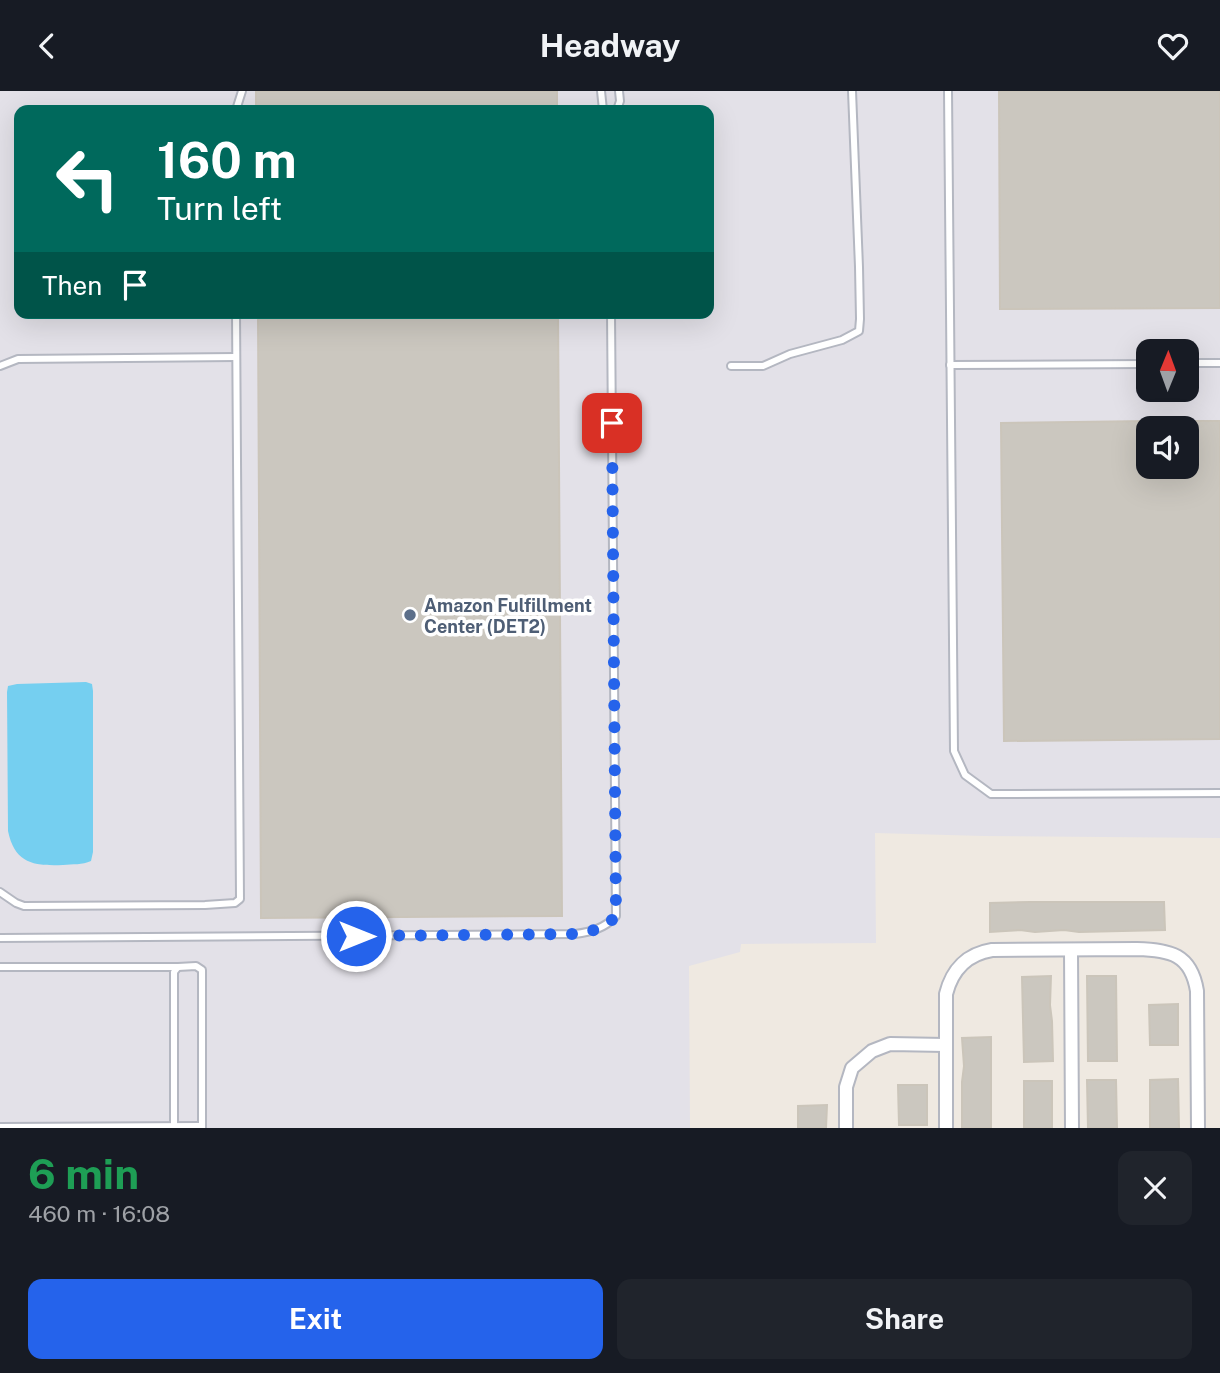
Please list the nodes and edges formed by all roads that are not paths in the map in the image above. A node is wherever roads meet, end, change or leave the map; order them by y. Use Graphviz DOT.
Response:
graph roads {
  1 [pos="852,91"];
  2 [pos="948,91"];
  3 [pos="236,319"];
  4 [pos="611,319"];
  5 [pos="236,357"];
  6 [pos="1199,363"];
  7 [pos="1220,363"];
  8 [pos="1136,364"];
  9 [pos="950,365"];
  10 [pos="0,366"];
  11 [pos="731,366"];
  12 [pos="1220,793"];
  13 [pos="0,892"];
  14 [pos="0,938"];
  15 [pos="1071,950"];
  16 [pos="0,967"];
  17 [pos="178,967"];
  18 [pos="945,1045"];
  19 [pos="174,1126"];
  20 [pos="0,1127"];
  21 [pos="202,1127"];
  22 [pos="846,1128"];
  23 [pos="946,1128"];
  24 [pos="1072,1128"];
  25 [pos="1198,1128"];
  1 -- 11 [label="lane"];
  2 -- 9 [label="lane"];
  3 -- 5 [label="lane"];
  4 -- 14 [label="lane"];
  5 -- 10 [label="lane"];
  5 -- 13 [label="lane"];
  6 -- 7 [label="lane"];
  8 -- 9 [label="lane"];
  9 -- 12 [label="lane"];
  15 -- 18 [label="street"];
  15 -- 24 [label="street"];
  15 -- 25 [label="street"];
  16 -- 17 [label="lane"];
  17 -- 19 [label="lane"];
  17 -- 21 [label="lane"];
  18 -- 22 [label="street"];
  18 -- 23 [label="street"];
  19 -- 20 [label="lane"];
  19 -- 21 [label="lane"];
}
